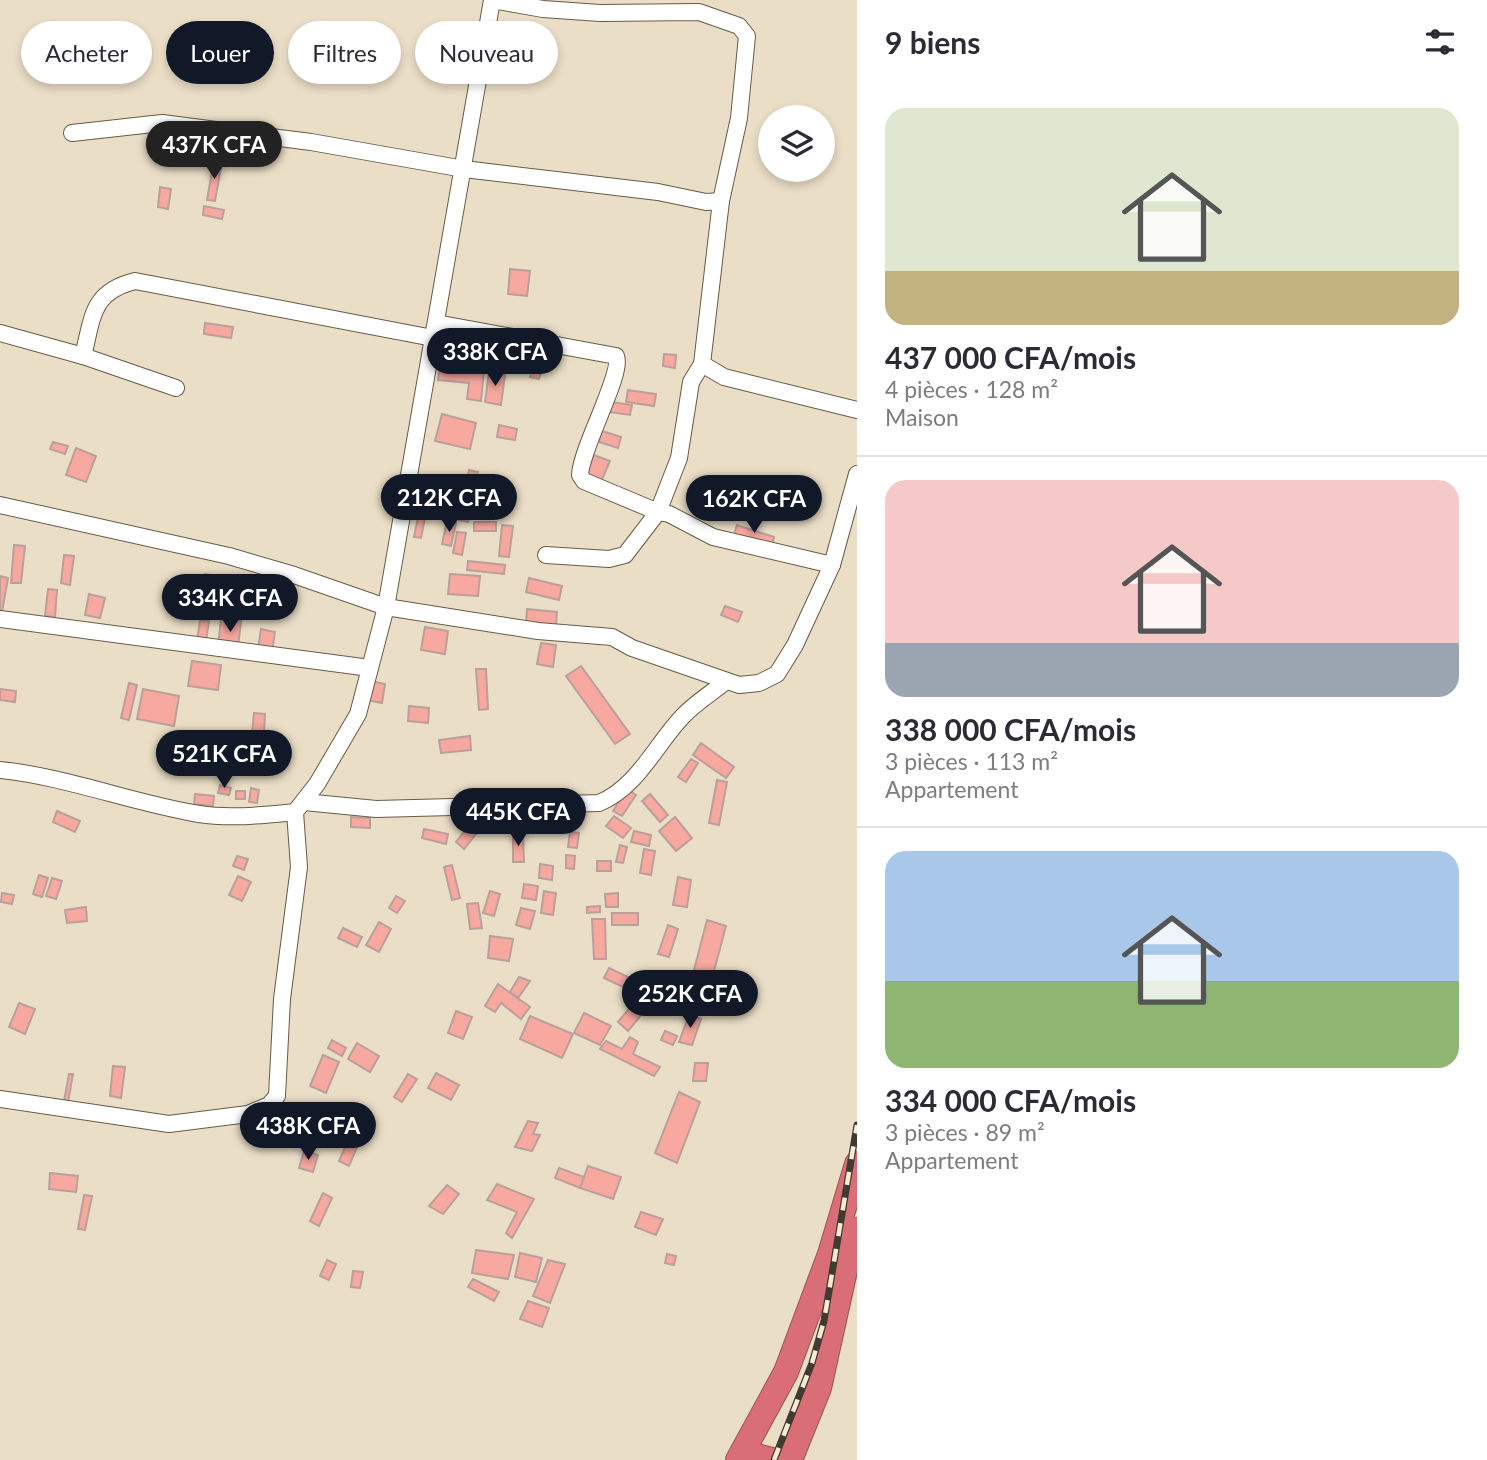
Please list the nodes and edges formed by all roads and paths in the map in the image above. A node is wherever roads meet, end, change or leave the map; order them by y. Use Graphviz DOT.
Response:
graph roads {
  1 [pos="72,133"];
  2 [pos="464,169"];
  3 [pos="722,201"];
  4 [pos="435,330"];
  5 [pos="0,333"];
  6 [pos="83,356"];
  7 [pos="702,364"];
  8 [pos="176,388"];
  9 [pos="857,410"];
  10 [pos="857,474"];
  11 [pos="0,505"];
  12 [pos="658,512"];
  13 [pos="546,555"];
  14 [pos="832,565"];
  15 [pos="386,607"];
  16 [pos="0,619"];
  17 [pos="370,668"];
  18 [pos="726,681"];
  19 [pos="0,769"];
  20 [pos="299,807"];
  21 [pos="0,1099"];
  22 [pos="857,1164"];
  23 [pos="857,1230"];
  24 [pos="741,1460"];
  25 [pos="772,1460"];
  26 [pos="790,1460"];
  1 -- 2 [label="street"];
  2 -- 3 [label="street"];
  2 -- 3 [label="street"];
  2 -- 4 [label="street"];
  3 -- 7 [label="street"];
  4 -- 6 [label="street"];
  4 -- 12 [label="street"];
  4 -- 15 [label="street"];
  5 -- 6 [label="street"];
  6 -- 8 [label="street"];
  7 -- 9 [label="street"];
  7 -- 12 [label="street"];
  10 -- 14 [label="street"];
  11 -- 15 [label="street"];
  12 -- 13 [label="street"];
  12 -- 14 [label="street"];
  14 -- 18 [label="street"];
  15 -- 17 [label="street"];
  15 -- 18 [label="street"];
  16 -- 17 [label="street"];
  17 -- 20 [label="street"];
  18 -- 20 [label="street"];
  19 -- 20 [label="street"];
  20 -- 21 [label="street"];
  22 -- 24 [label="highway"];
  23 -- 26 [label="highway"];
  24 -- 25 [label="highway"];
}
